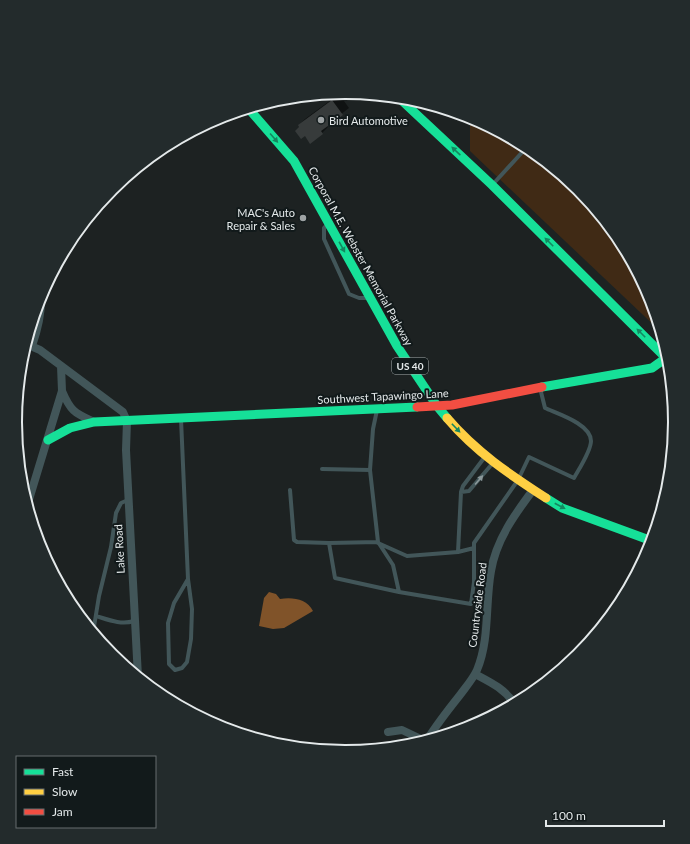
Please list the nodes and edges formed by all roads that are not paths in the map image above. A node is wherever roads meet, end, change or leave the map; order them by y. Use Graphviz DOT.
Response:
graph roads {
  1 [pos="406,105"];
  2 [pos="252,113"];
  3 [pos="522,152"];
  4 [pos="492,185"];
  5 [pos="329,224"];
  6 [pos="370,297"];
  7 [pos="41,314"];
  8 [pos="33,337"];
  9 [pos="31,346"];
  10 [pos="660,351"];
  11 [pos="662,362"];
  12 [pos="61,366"];
  13 [pos="540,387"];
  14 [pos="62,391"];
  15 [pos="437,406"];
  16 [pos="377,409"];
  17 [pos="181,419"];
  18 [pos="126,421"];
  19 [pos="94,422"];
  20 [pos="48,440"];
  21 [pos="485,456"];
  22 [pos="494,462"];
  23 [pos="322,469"];
  24 [pos="370,470"];
  25 [pos="518,480"];
  26 [pos="290,490"];
  27 [pos="533,490"];
  28 [pos="461,492"];
  29 [pos="30,495"];
  30 [pos="128,500"];
  31 [pos="646,539"];
  32 [pos="378,542"];
  33 [pos="329,543"];
  34 [pos="474,548"];
  35 [pos="458,552"];
  36 [pos="188,579"];
  37 [pos="399,592"];
  38 [pos="96,616"];
  39 [pos="134,620"];
  40 [pos="94,626"];
  41 [pos="137,669"];
  42 [pos="475,674"];
  43 [pos="511,699"];
  44 [pos="388,732"];
  45 [pos="431,734"];
  46 [pos="417,737"];
  4 -- 1 [label="main road, one-way"];
  2 -- 5 [label="main road, Corporal M.E. Webster Memorial Parkway / US 40, one-way"];
  3 -- 4 [label="lane"];
  10 -- 4 [label="main road, one-way"];
  5 -- 6 [label="main road, Corporal M.E. Webster Memorial Parkway / US 40, one-way"];
  5 -- 6 [label="lane"];
  6 -- 15 [label="main road, Corporal M.E. Webster Memorial Parkway / US 40"];
  7 -- 8 [label="street"];
  9 -- 12 [label="street"];
  11 -- 13 [label="main road, Southwest Tapawingo Lane"];
  12 -- 14 [label="street"];
  12 -- 18 [label="street"];
  13 -- 15 [label="main road, Southwest Tapawingo Lane"];
  13 -- 25 [label="lane"];
  14 -- 19 [label="street"];
  14 -- 20 [label="street"];
  15 -- 16 [label="main road, Southwest Tapawingo Lane"];
  15 -- 21 [label="main road, Corporal M.E. Webster Memorial Parkway / US 40, one-way"];
  16 -- 17 [label="main road, Southwest Tapawingo Lane"];
  16 -- 24 [label="lane"];
  17 -- 18 [label="main road, Southwest Tapawingo Lane"];
  17 -- 36 [label="lane"];
  18 -- 19 [label="main road, Southwest Tapawingo Lane"];
  18 -- 30 [label="street, Lake Road"];
  19 -- 20 [label="main road, Southwest Tapawingo Lane"];
  20 -- 29 [label="street"];
  21 -- 22 [label="main road, Corporal M.E. Webster Memorial Parkway / US 40"];
  21 -- 28 [label="lane"];
  22 -- 25 [label="main road, Corporal M.E. Webster Memorial Parkway / US 40"];
  28 -- 22 [label="lane, one-way"];
  23 -- 24 [label="lane"];
  24 -- 32 [label="lane"];
  25 -- 27 [label="main road, Corporal M.E. Webster Memorial Parkway / US 40"];
  25 -- 34 [label="lane"];
  26 -- 33 [label="lane"];
  27 -- 31 [label="main road, Corporal M.E. Webster Memorial Parkway / US 40, one-way"];
  27 -- 42 [label="street, Countryside Road"];
  28 -- 35 [label="lane"];
  30 -- 38 [label="lane"];
  30 -- 39 [label="street, Lake Road"];
  32 -- 33 [label="lane"];
  32 -- 35 [label="lane"];
  32 -- 37 [label="lane"];
  33 -- 37 [label="lane"];
  34 -- 35 [label="lane"];
  34 -- 37 [label="lane"];
  36 -- 36 [label="lane"];
  38 -- 39 [label="lane"];
  38 -- 40 [label="lane"];
  39 -- 41 [label="street, Lake Road"];
  42 -- 43 [label="street"];
  42 -- 45 [label="street, Countryside Road"];
  44 -- 46 [label="street"];
}
